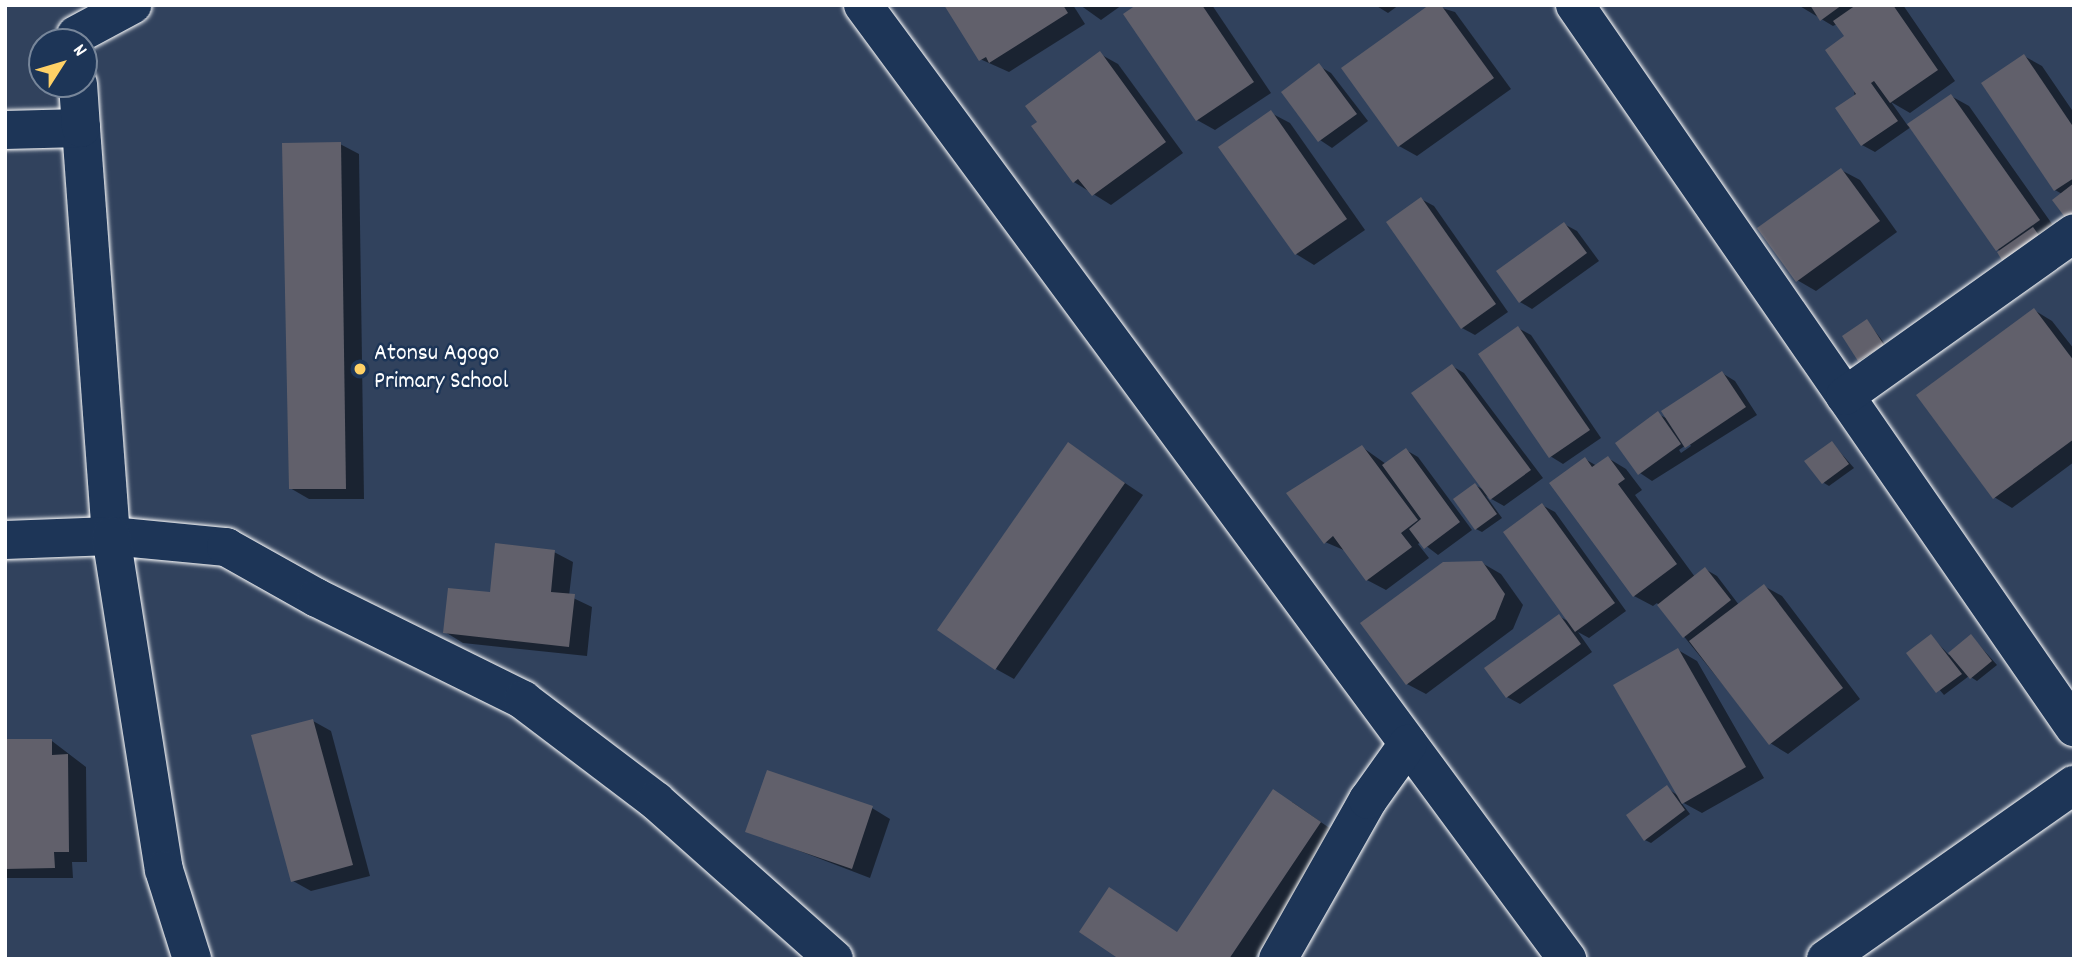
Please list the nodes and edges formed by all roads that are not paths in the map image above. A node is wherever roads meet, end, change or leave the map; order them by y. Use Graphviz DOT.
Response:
graph roads {
  1 [pos="132,5"];
  2 [pos="863,5"];
  3 [pos="1575,5"];
  4 [pos="76,27"];
  5 [pos="79,98"];
  6 [pos="81,128"];
  7 [pos="5,130"];
  8 [pos="2074,233"];
  9 [pos="1845,396"];
  10 [pos="111,536"];
  11 [pos="5,540"];
  12 [pos="2074,727"];
  13 [pos="1408,744"];
  14 [pos="2074,785"];
  15 [pos="192,959"];
  16 [pos="834,959"];
  17 [pos="1278,959"];
  18 [pos="1567,959"];
  19 [pos="1826,959"];
  1 -- 4 [label="street"];
  2 -- 13 [label="street"];
  3 -- 9 [label="street"];
  5 -- 6 [label="street"];
  6 -- 7 [label="street"];
  6 -- 10 [label="street"];
  8 -- 9 [label="street"];
  9 -- 12 [label="street"];
  10 -- 11 [label="street"];
  10 -- 15 [label="street"];
  10 -- 16 [label="street"];
  13 -- 17 [label="street"];
  13 -- 18 [label="street"];
  14 -- 19 [label="street"];
}
